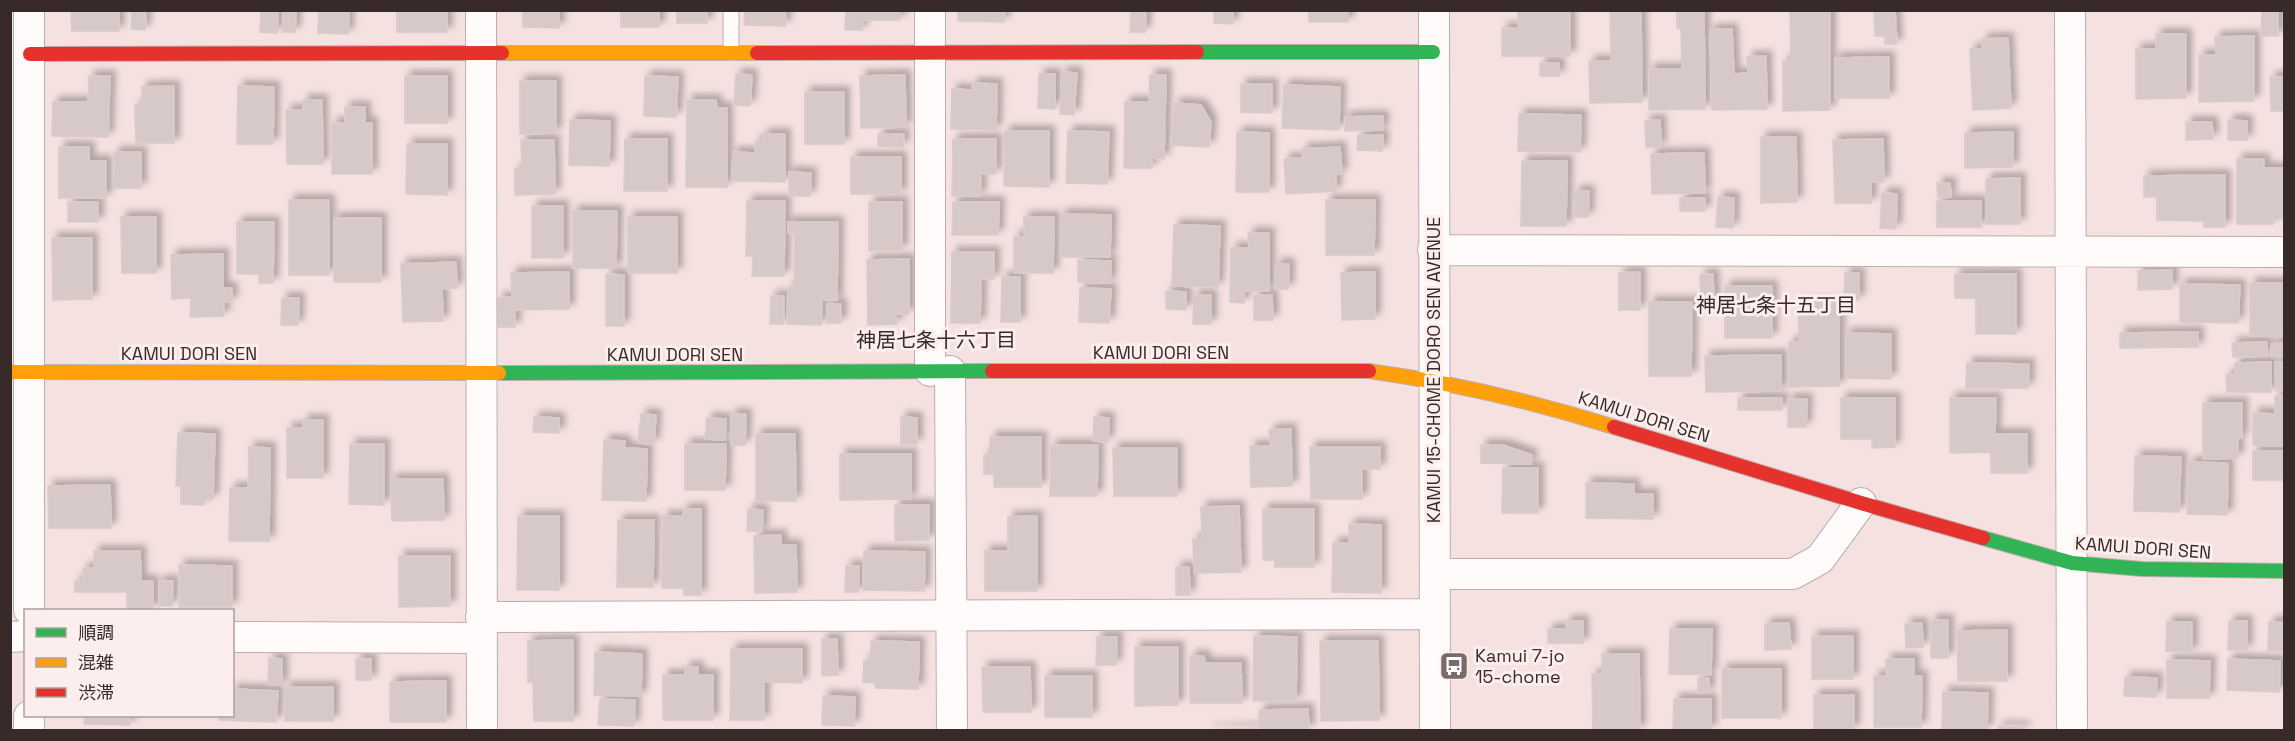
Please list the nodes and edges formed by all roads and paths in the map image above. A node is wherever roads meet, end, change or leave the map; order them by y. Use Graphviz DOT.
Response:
graph roads {
  1 [pos="29,10"];
  2 [pos="481,10"];
  3 [pos="731,10"];
  4 [pos="930,10"];
  5 [pos="1434,10"];
  6 [pos="2070,10"];
  7 [pos="1433,52"];
  8 [pos="731,53"];
  9 [pos="931,53"];
  10 [pos="30,54"];
  11 [pos="481,54"];
  12 [pos="1433,250"];
  13 [pos="2071,252"];
  14 [pos="2284,252"];
  15 [pos="940,371"];
  16 [pos="19,372"];
  17 [pos="481,373"];
  18 [pos="1435,380"];
  19 [pos="1861,503"];
  20 [pos="2072,563"];
  21 [pos="2284,571"];
  22 [pos="1435,573"];
  23 [pos="29,609"];
  24 [pos="1435,614"];
  25 [pos="951,617"];
  26 [pos="481,628"];
  27 [pos="234,637"];
  28 [pos="482,730"];
  29 [pos="952,730"];
  30 [pos="1435,730"];
  31 [pos="2072,730"];
  1 -- 10 [label="street"];
  2 -- 11 [label="street"];
  3 -- 8 [label="lane"];
  4 -- 9 [label="street"];
  5 -- 7 [label="street, KAMUI 15-CHOME DORO SEN AVENUE"];
  6 -- 13 [label="street"];
  7 -- 9 [label="street"];
  7 -- 12 [label="street, KAMUI 15-CHOME DORO SEN AVENUE"];
  8 -- 9 [label="street"];
  8 -- 11 [label="street"];
  9 -- 15 [label="street"];
  10 -- 11 [label="street"];
  10 -- 16 [label="street"];
  11 -- 17 [label="street"];
  12 -- 13 [label="street"];
  12 -- 18 [label="street, KAMUI 15-CHOME DORO SEN AVENUE"];
  13 -- 14 [label="street"];
  13 -- 20 [label="street"];
  15 -- 17 [label="street, KAMUI DORI SEN"];
  15 -- 18 [label="street, KAMUI DORI SEN"];
  15 -- 25 [label="street"];
  16 -- 17 [label="street, KAMUI DORI SEN"];
  16 -- 23 [label="street"];
  17 -- 26 [label="street"];
  18 -- 19 [label="street, KAMUI DORI SEN"];
  18 -- 22 [label="street, KAMUI 15-CHOME DORO SEN AVENUE"];
  19 -- 20 [label="street, KAMUI DORI SEN"];
  19 -- 22 [label="street"];
  20 -- 21 [label="street, KAMUI DORI SEN"];
  20 -- 31 [label="street"];
  22 -- 24 [label="street, KAMUI 15-CHOME DORO SEN AVENUE"];
  24 -- 25 [label="street"];
  24 -- 30 [label="street, KAMUI 15-CHOME DORO SEN AVENUE"];
  25 -- 26 [label="street"];
  25 -- 29 [label="street"];
  26 -- 27 [label="street"];
  26 -- 28 [label="street"];
}
